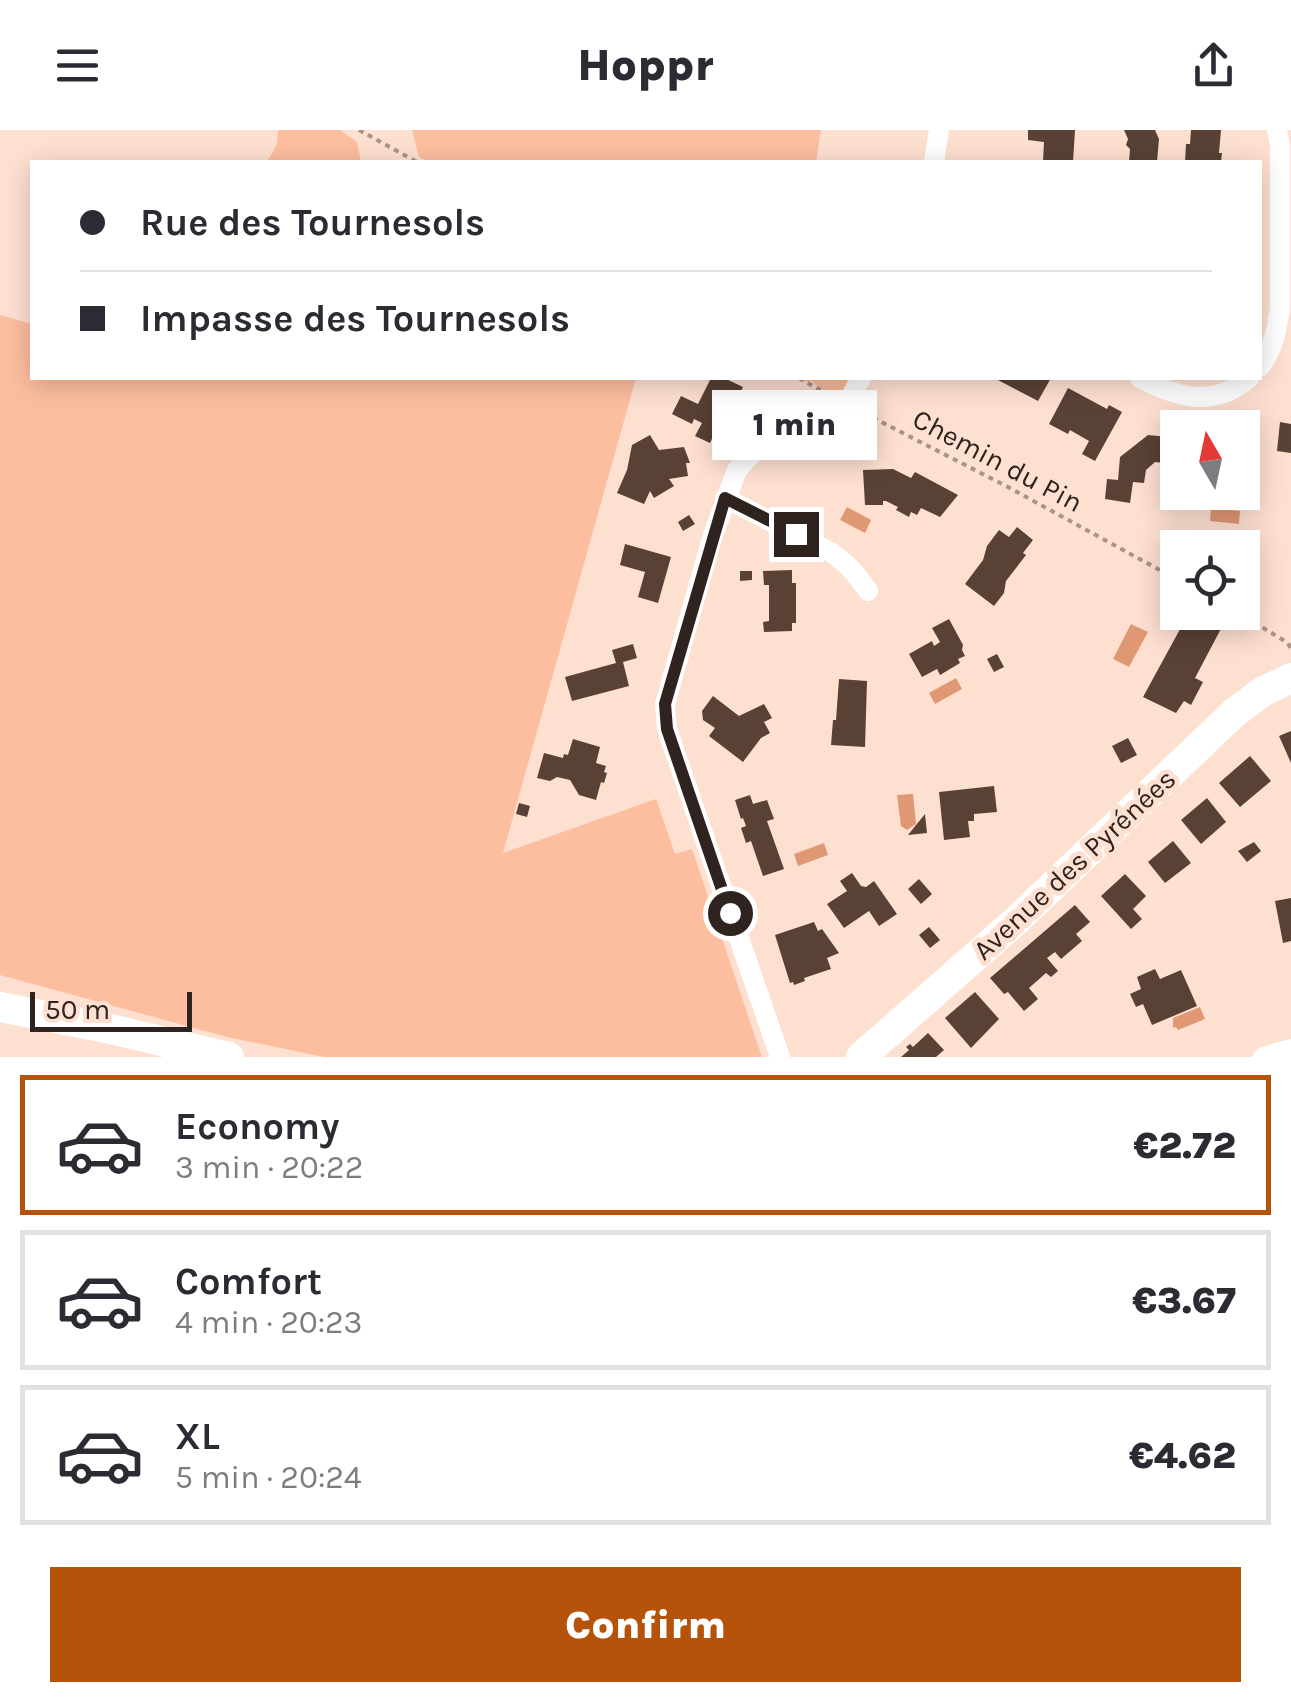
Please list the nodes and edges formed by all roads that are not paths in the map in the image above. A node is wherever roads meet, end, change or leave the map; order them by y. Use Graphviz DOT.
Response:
graph roads {
  1 [pos="939,130"];
  2 [pos="1277,130"];
  3 [pos="934,160"];
  4 [pos="1278,231"];
  5 [pos="1291,252"];
  6 [pos="1286,300"];
  7 [pos="1262,364"];
  8 [pos="860,380"];
  9 [pos="1144,380"];
  10 [pos="1246,380"];
  11 [pos="725,498"];
  12 [pos="868,591"];
  13 [pos="1291,678"];
  14 [pos="0,1007"];
  15 [pos="1291,1048"];
  16 [pos="229,1057"];
  17 [pos="780,1057"];
  18 [pos="861,1057"];
  19 [pos="1262,1057"];
  1 -- 3 [label="street"];
  2 -- 4 [label="street"];
  4 -- 5 [label="street"];
  4 -- 6 [label="street"];
  6 -- 7 [label="street"];
  8 -- 11 [label="street"];
  9 -- 10 [label="street"];
  11 -- 12 [label="street"];
  11 -- 17 [label="street"];
  13 -- 18 [label="street, Avenue des Pyrénées"];
  14 -- 16 [label="street"];
  15 -- 19 [label="street"];
}
